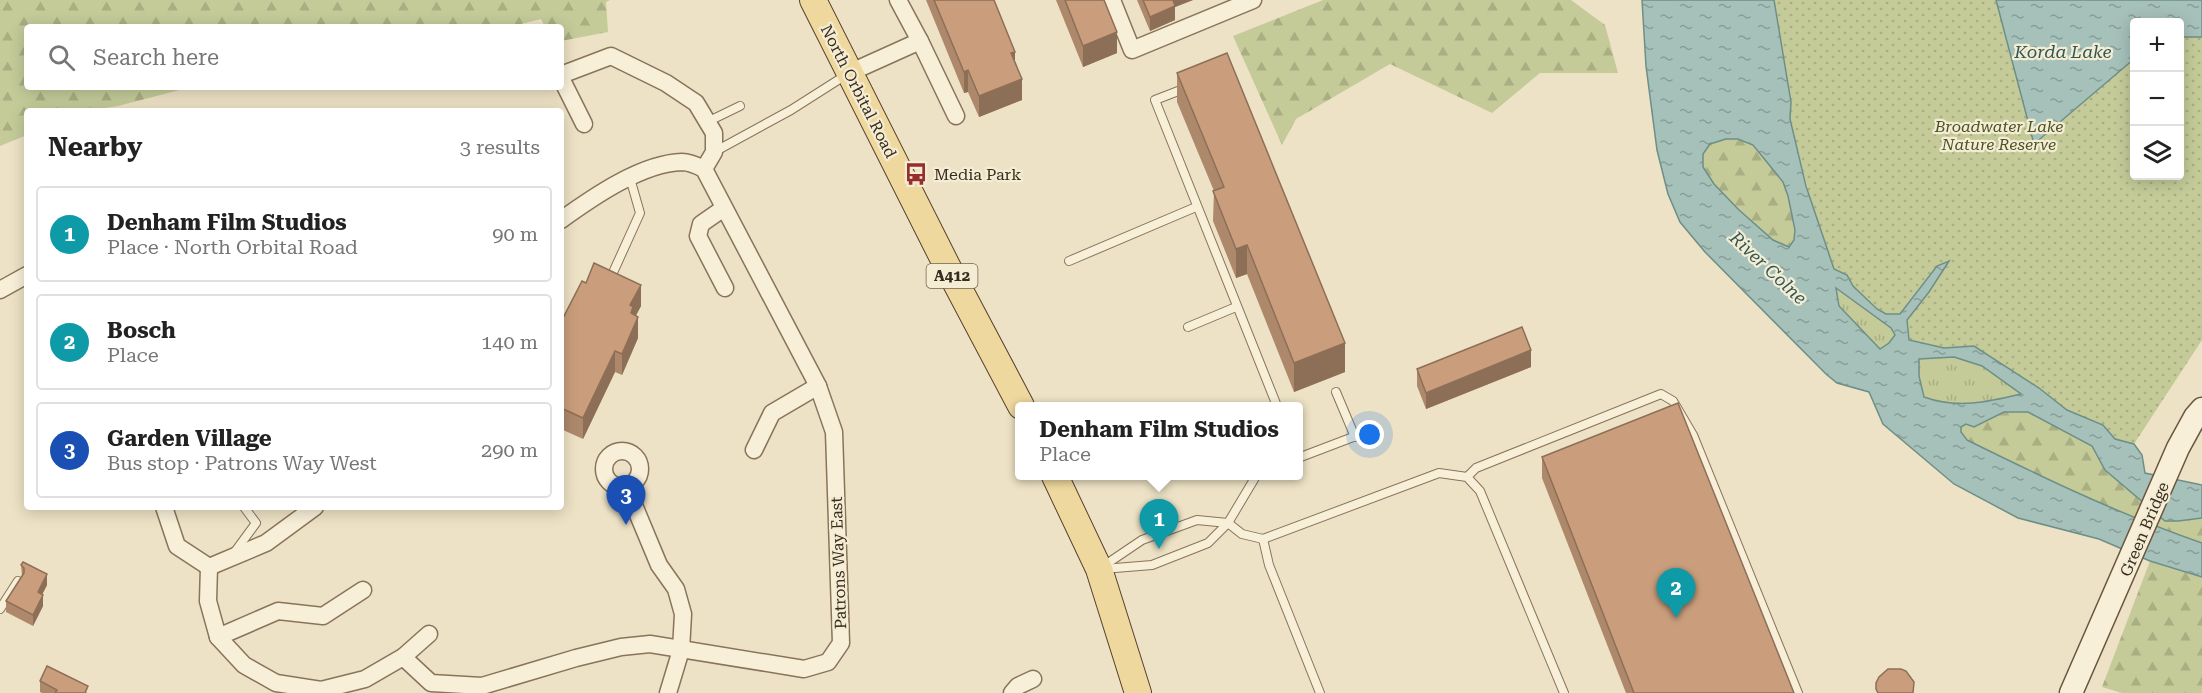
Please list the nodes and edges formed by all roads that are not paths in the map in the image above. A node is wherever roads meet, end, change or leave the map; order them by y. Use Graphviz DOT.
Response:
graph roads {
  1 [pos="813,0"];
  2 [pos="898,0"];
  3 [pos="1112,0"];
  4 [pos="1253,0"];
  5 [pos="920,41"];
  6 [pos="849,73"];
  7 [pos="564,75"];
  8 [pos="564,82"];
  9 [pos="1197,83"];
  10 [pos="740,106"];
  11 [pos="956,116"];
  12 [pos="707,122"];
  13 [pos="584,124"];
  14 [pos="714,152"];
  15 [pos="704,169"];
  16 [pos="630,178"];
  17 [pos="1196,207"];
  18 [pos="724,208"];
  19 [pos="564,218"];
  20 [pos="1069,261"];
  21 [pos="24,277"];
  22 [pos="611,277"];
  23 [pos="725,288"];
  24 [pos="0,290"];
  25 [pos="1236,308"];
  26 [pos="1188,327"];
  27 [pos="818,386"];
  28 [pos="1336,392"];
  29 [pos="1019,402"];
  30 [pos="1275,402"];
  31 [pos="2202,409"];
  32 [pos="1369,432"];
  33 [pos="1355,437"];
  34 [pos="754,450"];
  35 [pos="1303,456"];
  36 [pos="1467,477"];
  37 [pos="1057,480"];
  38 [pos="1254,480"];
  39 [pos="626,486"];
  40 [pos="165,510"];
  41 [pos="246,510"];
  42 [pos="311,510"];
  43 [pos="1228,523"];
  44 [pos="1263,539"];
  45 [pos="231,558"];
  46 [pos="209,567"];
  47 [pos="1099,569"];
  48 [pos="18,581"];
  49 [pos="363,590"];
  50 [pos="0,609"];
  51 [pos="429,634"];
  52 [pos="218,637"];
  53 [pos="681,650"];
  54 [pos="403,657"];
  55 [pos="1033,679"];
  56 [pos="668,693"];
  57 [pos="1012,693"];
  58 [pos="1138,693"];
  59 [pos="1320,693"];
  60 [pos="1564,693"];
  61 [pos="1798,693"];
  62 [pos="2071,693"];
  1 -- 6 [label="main road, North Orbital Road / A412"];
  2 -- 5 [label="street"];
  3 -- 4 [label="street"];
  5 -- 6 [label="street"];
  5 -- 11 [label="street"];
  6 -- 14 [label="lane"];
  6 -- 29 [label="main road, North Orbital Road / A412"];
  7 -- 12 [label="street"];
  8 -- 13 [label="street"];
  9 -- 17 [label="lane"];
  10 -- 12 [label="lane"];
  12 -- 14 [label="street"];
  14 -- 15 [label="street"];
  15 -- 16 [label="street"];
  15 -- 18 [label="street, Patrons Way East"];
  16 -- 19 [label="street"];
  16 -- 22 [label="lane"];
  17 -- 20 [label="lane"];
  17 -- 25 [label="lane"];
  18 -- 23 [label="street"];
  18 -- 27 [label="street, Patrons Way East"];
  21 -- 24 [label="street"];
  25 -- 26 [label="lane"];
  25 -- 30 [label="lane"];
  27 -- 34 [label="street"];
  27 -- 53 [label="street, Patrons Way East"];
  28 -- 33 [label="lane"];
  31 -- 62 [label="street, Green Bridge"];
  32 -- 33 [label="lane"];
  33 -- 35 [label="lane"];
  36 -- 44 [label="lane"];
  36 -- 60 [label="lane"];
  36 -- 61 [label="lane"];
  37 -- 47 [label="main road"];
  38 -- 43 [label="lane"];
  39 -- 53 [label="street"];
  40 -- 46 [label="street"];
  41 -- 45 [label="lane"];
  42 -- 45 [label="street"];
  43 -- 44 [label="lane"];
  43 -- 47 [label="lane"];
  43 -- 47 [label="lane"];
  44 -- 59 [label="lane"];
  45 -- 46 [label="street"];
  46 -- 52 [label="street"];
  47 -- 58 [label="main road"];
  48 -- 50 [label="lane"];
  49 -- 52 [label="street"];
  51 -- 54 [label="street"];
  52 -- 54 [label="street"];
  53 -- 54 [label="street, Patrons Way East"];
  53 -- 56 [label="street"];
  55 -- 57 [label="street"];
}
